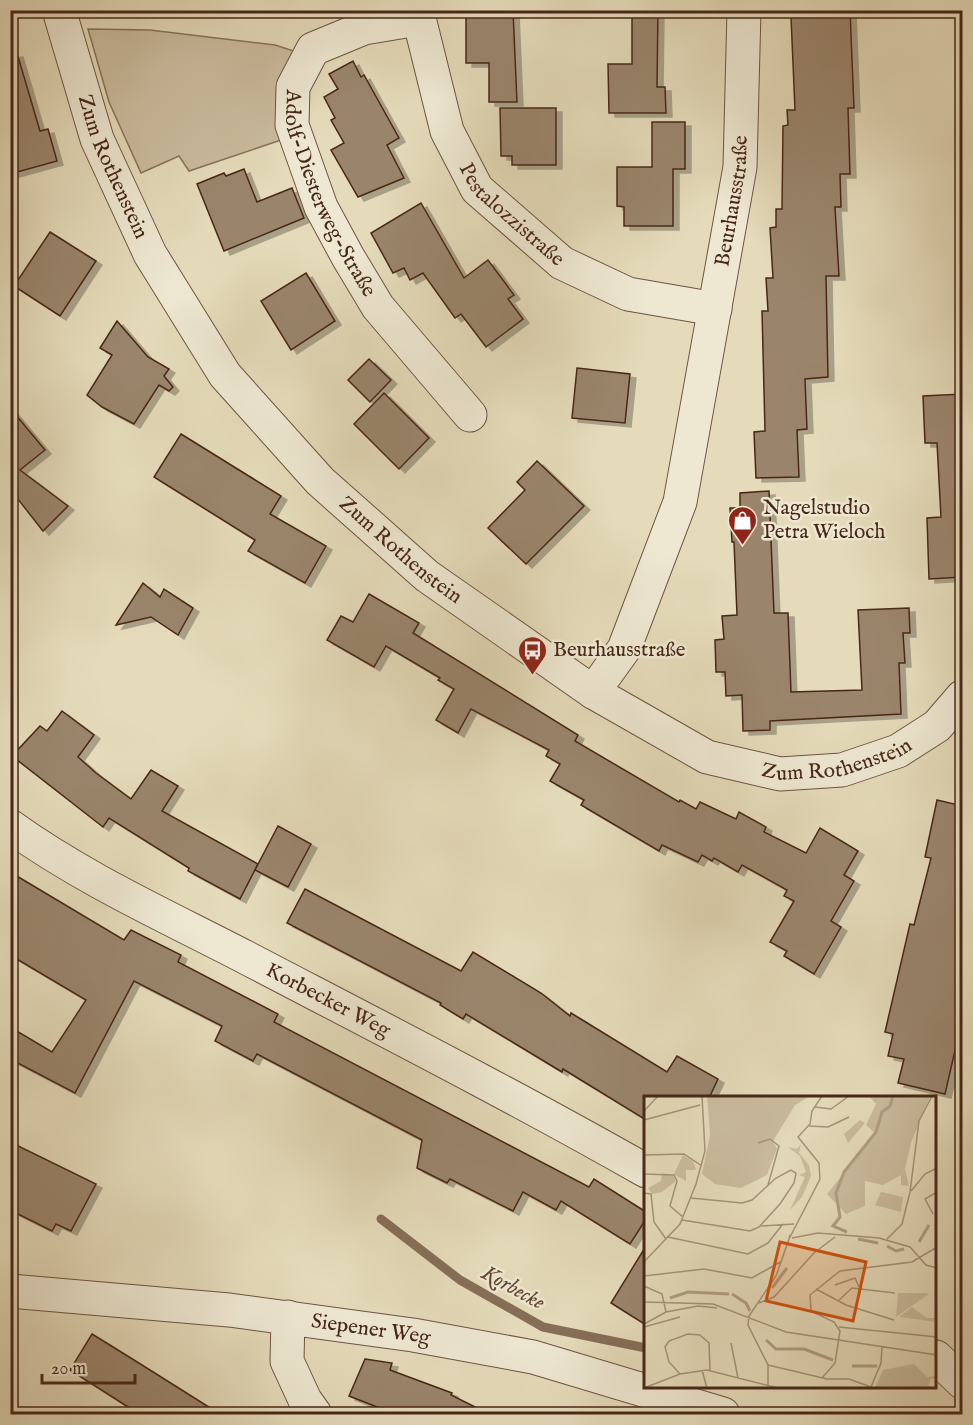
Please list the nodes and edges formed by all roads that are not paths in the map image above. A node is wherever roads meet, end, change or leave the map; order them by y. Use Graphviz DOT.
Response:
graph roads {
  1 [pos="59,10"];
  2 [pos="744,10"];
  3 [pos="417,14"];
  4 [pos="715,309"];
  5 [pos="470,415"];
  6 [pos="593,692"];
  7 [pos="963,697"];
  8 [pos="10,826"];
  9 [pos="644,1170"];
  10 [pos="10,1291"];
  11 [pos="288,1317"];
  12 [pos="937,1358"];
  13 [pos="963,1382"];
  14 [pos="315,1414"];
  15 [pos="723,1414"];
  1 -- 6 [label="street, Zum Rothenstein"];
  2 -- 4 [label="street, Beurhausstraße"];
  3 -- 4 [label="street, Pestalozzistraße"];
  3 -- 5 [label="street, Adolf-Diesterweg-Straße"];
  4 -- 6 [label="street, Beurhausstraße"];
  6 -- 7 [label="street, Zum Rothenstein"];
  8 -- 9 [label="street, Korbecker Weg"];
  10 -- 11 [label="street, Siepener Weg"];
  11 -- 14 [label="street"];
  11 -- 15 [label="street, Siepener Weg"];
  12 -- 13 [label="street"];
}
